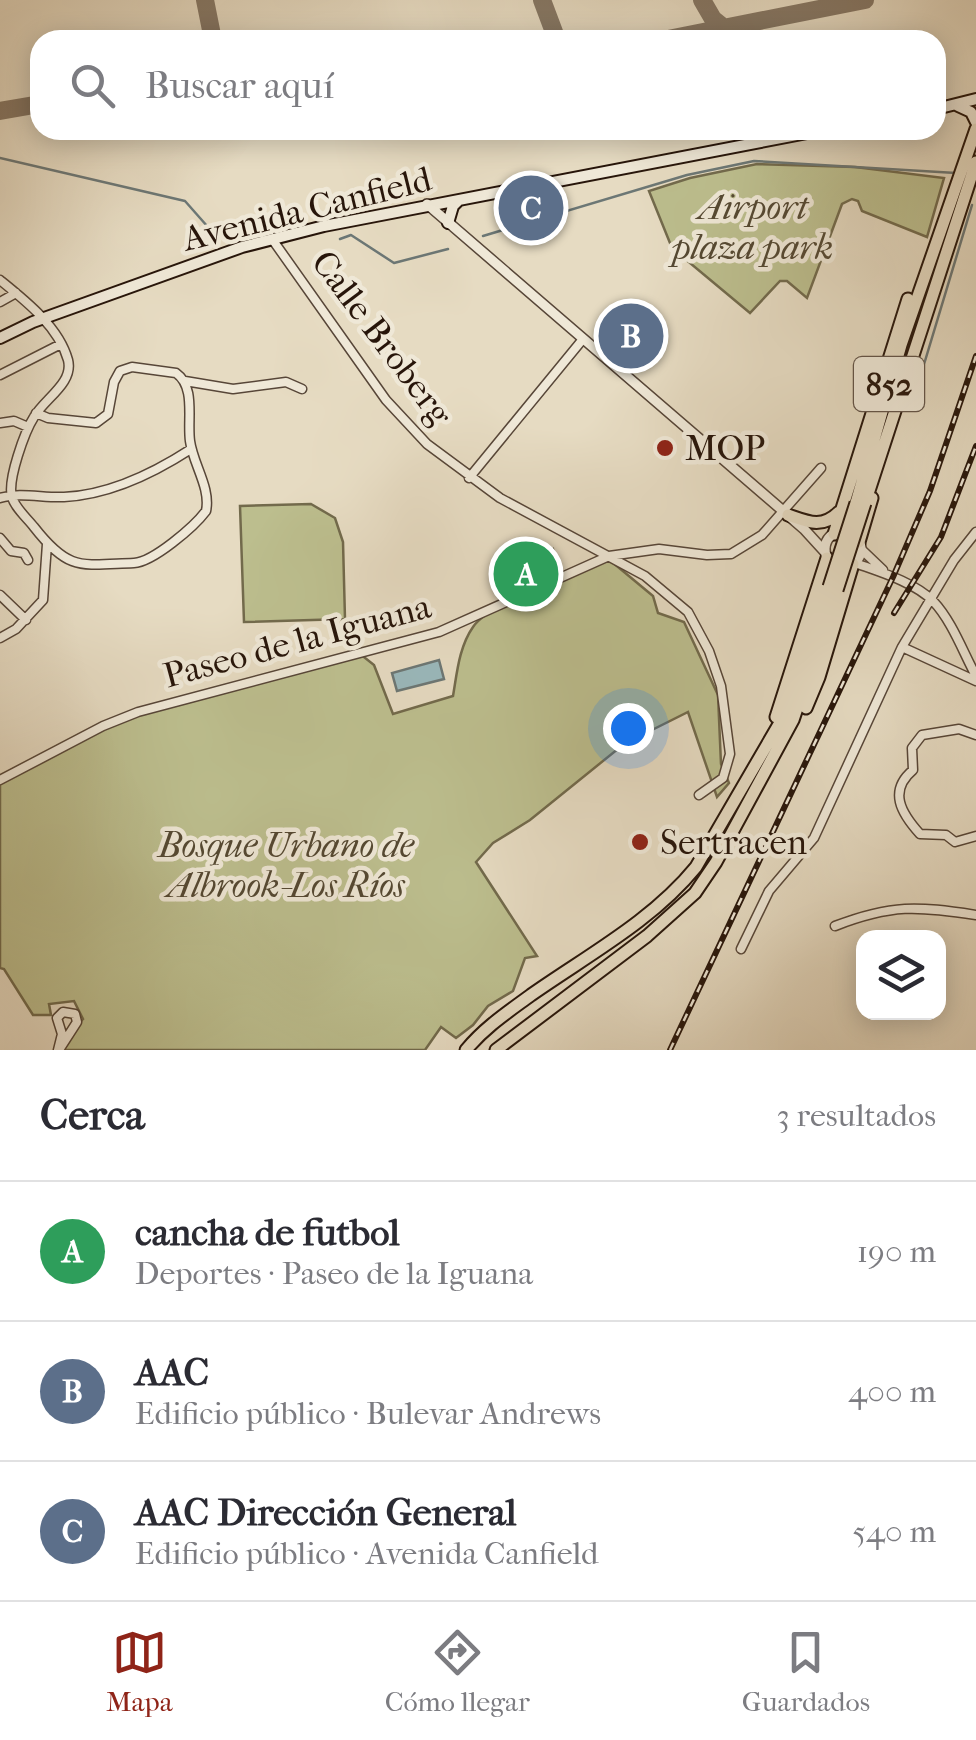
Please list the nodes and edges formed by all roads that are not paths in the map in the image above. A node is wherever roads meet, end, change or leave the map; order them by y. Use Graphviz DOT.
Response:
graph roads {
  1 [pos="976,100"];
  2 [pos="952,106"];
  3 [pos="946,107"];
  4 [pos="976,126"];
  5 [pos="771,140"];
  6 [pos="972,156"];
  7 [pos="961,190"];
  8 [pos="459,200"];
  9 [pos="427,204"];
  10 [pos="448,223"];
  11 [pos="272,239"];
  12 [pos="0,280"];
  13 [pos="16,293"];
  14 [pos="0,302"];
  15 [pos="45,318"];
  16 [pos="0,338"];
  17 [pos="583,339"];
  18 [pos="59,344"];
  19 [pos="0,375"];
  20 [pos="185,381"];
  21 [pos="302,389"];
  22 [pos="36,413"];
  23 [pos="0,422"];
  24 [pos="28,427"];
  25 [pos="191,449"];
  26 [pos="821,468"];
  27 [pos="469,478"];
  28 [pos="11,495"];
  29 [pos="0,498"];
  30 [pos="855,504"];
  31 [pos="786,513"];
  32 [pos="804,528"];
  33 [pos="976,532"];
  34 [pos="833,534"];
  35 [pos="0,538"];
  36 [pos="47,544"];
  37 [pos="860,545"];
  38 [pos="826,555"];
  39 [pos="609,556"];
  40 [pos="28,560"];
  41 [pos="854,564"];
  42 [pos="886,574"];
  43 [pos="832,590"];
  44 [pos="0,595"];
  45 [pos="930,598"];
  46 [pos="26,620"];
  47 [pos="0,638"];
  48 [pos="902,647"];
  49 [pos="976,679"];
  50 [pos="976,735"];
  51 [pos="0,780"];
  52 [pos="699,796"];
  53 [pos="976,836"];
  54 [pos="976,914"];
  55 [pos="836,926"];
  56 [pos="741,948"];
  57 [pos="58,1050"];
  58 [pos="466,1050"];
  59 [pos="496,1050"];
  1 -- 2 [label="main road"];
  2 -- 3 [label="main road"];
  2 -- 4 [label="main road"];
  4 -- 6 [label="main road, 852"];
  5 -- 8 [label="main road, Avenida Canfield"];
  6 -- 7 [label="main road, 852"];
  7 -- 30 [label="main road, 852"];
  7 -- 30 [label="main road, 852"];
  8 -- 9 [label="main road, Avenida Canfield"];
  8 -- 10 [label="main road"];
  9 -- 10 [label="street"];
  9 -- 11 [label="main road, Avenida Canfield"];
  10 -- 17 [label="street"];
  11 -- 15 [label="main road, Avenida Canfield"];
  11 -- 27 [label="street, Calle Broberg"];
  12 -- 13 [label="street"];
  13 -- 14 [label="street"];
  13 -- 15 [label="street"];
  15 -- 16 [label="main road, Avenida Canfield"];
  15 -- 18 [label="street"];
  17 -- 27 [label="street"];
  17 -- 31 [label="street"];
  18 -- 19 [label="street"];
  18 -- 22 [label="street"];
  20 -- 21 [label="street"];
  20 -- 22 [label="street"];
  20 -- 25 [label="street"];
  22 -- 24 [label="street"];
  23 -- 24 [label="street"];
  24 -- 28 [label="street"];
  25 -- 28 [label="street"];
  25 -- 36 [label="street"];
  26 -- 31 [label="street, Paseo de la Iguana"];
  27 -- 39 [label="street, Calle Broberg"];
  28 -- 29 [label="street"];
  28 -- 36 [label="street"];
  30 -- 31 [label="main road"];
  30 -- 34 [label="main road"];
  30 -- 37 [label="main road"];
  30 -- 43 [label="main road, 852, bridge"];
  31 -- 32 [label="street"];
  31 -- 39 [label="street, Paseo de la Iguana"];
  32 -- 34 [label="street"];
  32 -- 38 [label="street"];
  33 -- 45 [label="street"];
  34 -- 37 [label="street"];
  34 -- 38 [label="street"];
  35 -- 40 [label="street"];
  36 -- 46 [label="street"];
  37 -- 41 [label="street"];
  37 -- 42 [label="street"];
  38 -- 41 [label="street"];
  38 -- 43 [label="main road"];
  39 -- 51 [label="street, Paseo de la Iguana"];
  39 -- 52 [label="street, Calle Broberg"];
  41 -- 42 [label="street"];
  41 -- 43 [label="main road"];
  42 -- 45 [label="street"];
  43 -- 58 [label="main road"];
  43 -- 59 [label="main road"];
  44 -- 46 [label="street"];
  45 -- 48 [label="street"];
  45 -- 49 [label="street"];
  46 -- 47 [label="street"];
  48 -- 49 [label="street"];
  48 -- 56 [label="street"];
  50 -- 53 [label="street"];
  54 -- 55 [label="street"];
  57 -- 57 [label="street"];
}
